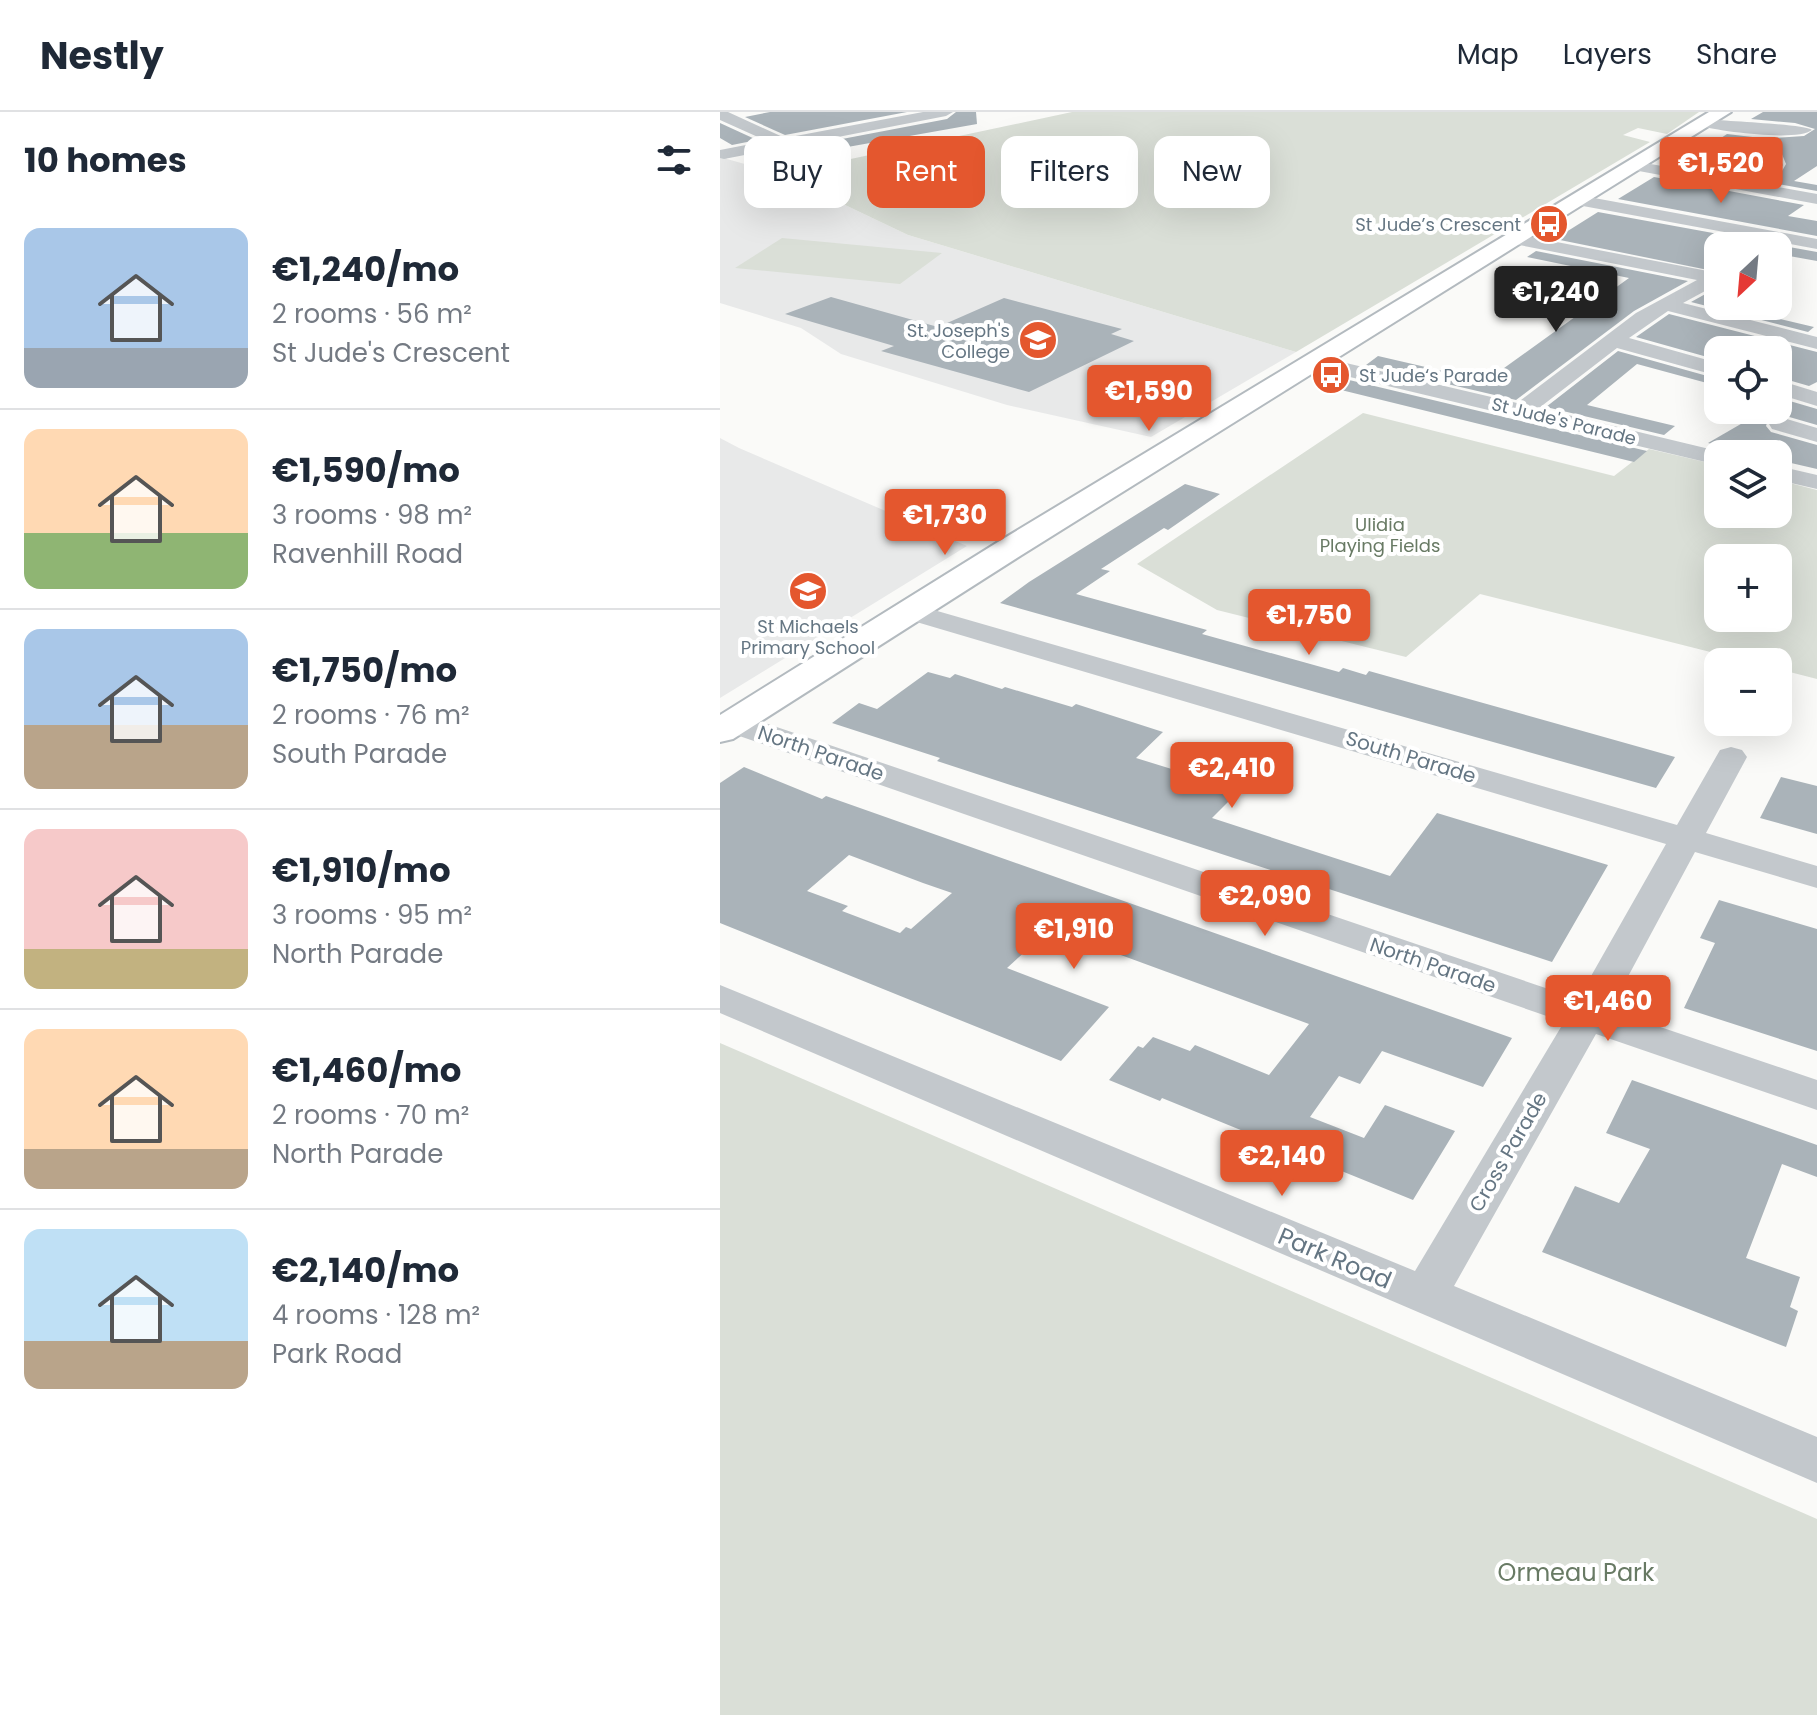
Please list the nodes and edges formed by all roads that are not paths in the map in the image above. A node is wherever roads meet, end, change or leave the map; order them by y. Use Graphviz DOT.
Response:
graph roads {
  1 [pos="896,112"];
  2 [pos="946,112"];
  3 [pos="720,114"];
  4 [pos="1713,118"];
  5 [pos="915,119"];
  6 [pos="1804,130"];
  7 [pos="769,136"];
  8 [pos="822,136"];
  9 [pos="1793,149"];
  10 [pos="744,150"];
  11 [pos="724,154"];
  12 [pos="1775,165"];
  13 [pos="1634,166"];
  14 [pos="1817,199"];
  15 [pos="1578,200"];
  16 [pos="1515,239"];
  17 [pos="1817,244"];
  18 [pos="1666,305"];
  19 [pos="1613,340"];
  20 [pos="1817,343"];
  21 [pos="1316,362"];
  22 [pos="1704,366"];
  23 [pos="1792,391"];
  24 [pos="1817,399"];
  25 [pos="1523,410"];
  26 [pos="1777,425"];
  27 [pos="1817,435"];
  28 [pos="1704,455"];
  29 [pos="1792,476"];
  30 [pos="1817,482"];
  31 [pos="913,612"];
  32 [pos="727,727"];
  33 [pos="1731,757"];
  34 [pos="1686,839"];
  35 [pos="1817,877"];
  36 [pos="720,998"];
  37 [pos="1587,1017"];
  38 [pos="1817,1095"];
  39 [pos="1425,1295"];
  40 [pos="1817,1460"];
  1 -- 5 [label="street"];
  2 -- 5 [label="street"];
  3 -- 7 [label="street"];
  4 -- 6 [label="street"];
  4 -- 13 [label="main road"];
  5 -- 8 [label="street"];
  9 -- 12 [label="street"];
  10 -- 11 [label="street"];
  13 -- 14 [label="street"];
  13 -- 15 [label="main road"];
  15 -- 16 [label="main road"];
  15 -- 17 [label="street"];
  16 -- 18 [label="street"];
  16 -- 21 [label="main road"];
  18 -- 19 [label="street"];
  18 -- 20 [label="street"];
  19 -- 22 [label="street"];
  19 -- 25 [label="street"];
  21 -- 25 [label="street, St Jude's Parade"];
  21 -- 31 [label="main road"];
  23 -- 24 [label="street"];
  25 -- 28 [label="street, St Jude's Parade"];
  26 -- 27 [label="street"];
  29 -- 30 [label="street"];
  31 -- 32 [label="main road"];
  31 -- 34 [label="street, South Parade"];
  32 -- 37 [label="street, North Parade"];
  33 -- 34 [label="street, Cross Parade"];
  34 -- 35 [label="street, South Parade"];
  34 -- 37 [label="street, Cross Parade"];
  36 -- 39 [label="street, Park Road"];
  37 -- 38 [label="street, North Parade"];
  37 -- 39 [label="street, Cross Parade"];
  39 -- 40 [label="street, Park Road"];
}
